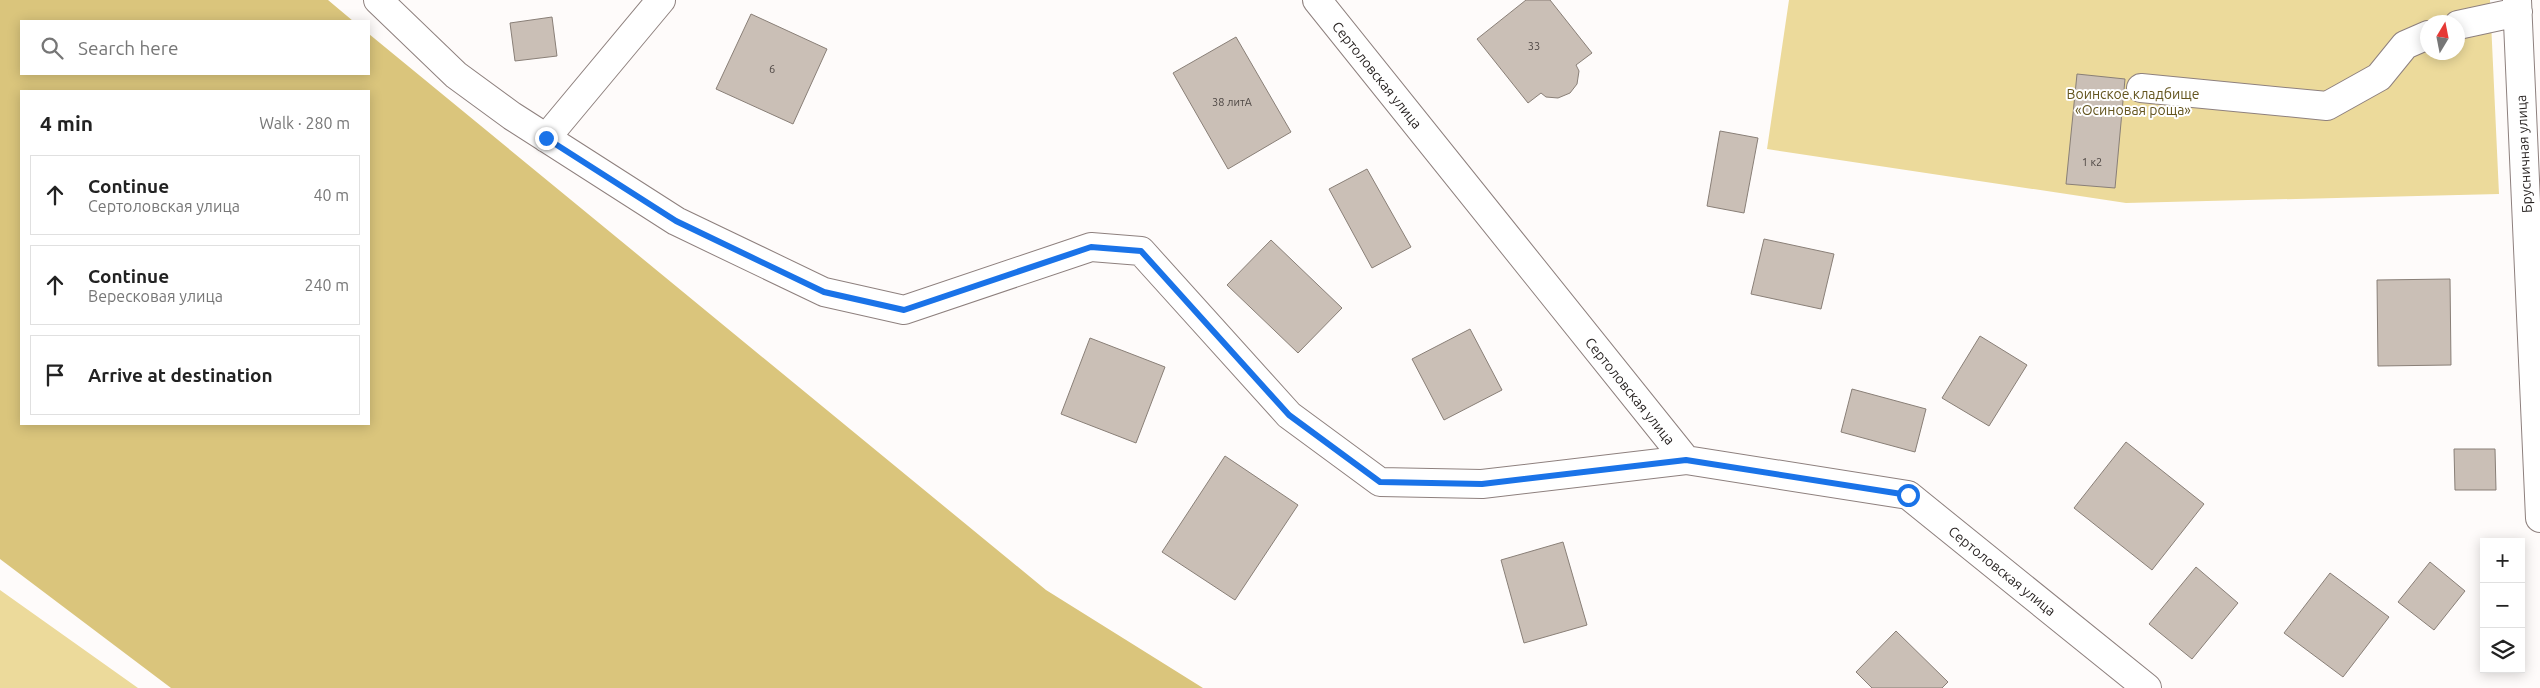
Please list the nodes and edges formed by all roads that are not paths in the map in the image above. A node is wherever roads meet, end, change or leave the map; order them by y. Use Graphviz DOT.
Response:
graph roads {
  1 [pos="378,0"];
  2 [pos="661,0"];
  3 [pos="1317,0"];
  4 [pos="2517,6"];
  5 [pos="2465,23"];
  6 [pos="2420,38"];
  7 [pos="2141,88"];
  8 [pos="546,138"];
  9 [pos="2537,381"];
  10 [pos="1686,460"];
  11 [pos="2540,518"];
  12 [pos="2147,688"];
  1 -- 8 [label="street"];
  2 -- 8 [label="street"];
  3 -- 10 [label="street, Сертоловская улица"];
  4 -- 5 [label="street"];
  4 -- 9 [label="street, Брусничная улица"];
  6 -- 7 [label="street"];
  8 -- 10 [label="street"];
  9 -- 11 [label="street, Брусничная улица"];
  10 -- 12 [label="street, Сертоловская улица"];
}
